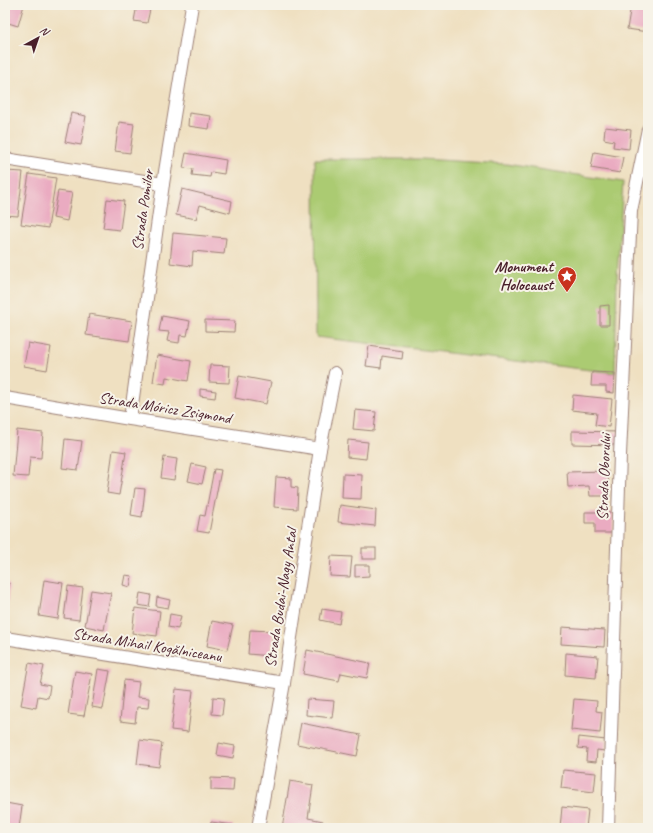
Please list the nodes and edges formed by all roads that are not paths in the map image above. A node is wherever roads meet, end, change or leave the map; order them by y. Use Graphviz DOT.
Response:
graph roads {
  1 [pos="192,5"];
  2 [pos="648,129"];
  3 [pos="5,158"];
  4 [pos="163,184"];
  5 [pos="335,373"];
  6 [pos="5,398"];
  7 [pos="130,419"];
  8 [pos="320,448"];
  9 [pos="5,638"];
  10 [pos="284,683"];
  11 [pos="258,828"];
  12 [pos="608,828"];
  1 -- 4 [label="street, Strada Pomilor"];
  2 -- 12 [label="street, Strada Oborului"];
  3 -- 4 [label="street"];
  4 -- 7 [label="street, Strada Pomilor"];
  5 -- 8 [label="street, Strada Budai-Nagy Antal"];
  6 -- 7 [label="street, Strada Móricz Zsigmond"];
  7 -- 8 [label="street, Strada Móricz Zsigmond"];
  8 -- 10 [label="street, Strada Budai-Nagy Antal"];
  9 -- 10 [label="street, Strada Mihail Kogălniceanu"];
  10 -- 11 [label="street, Strada Budai-Nagy Antal"];
}
